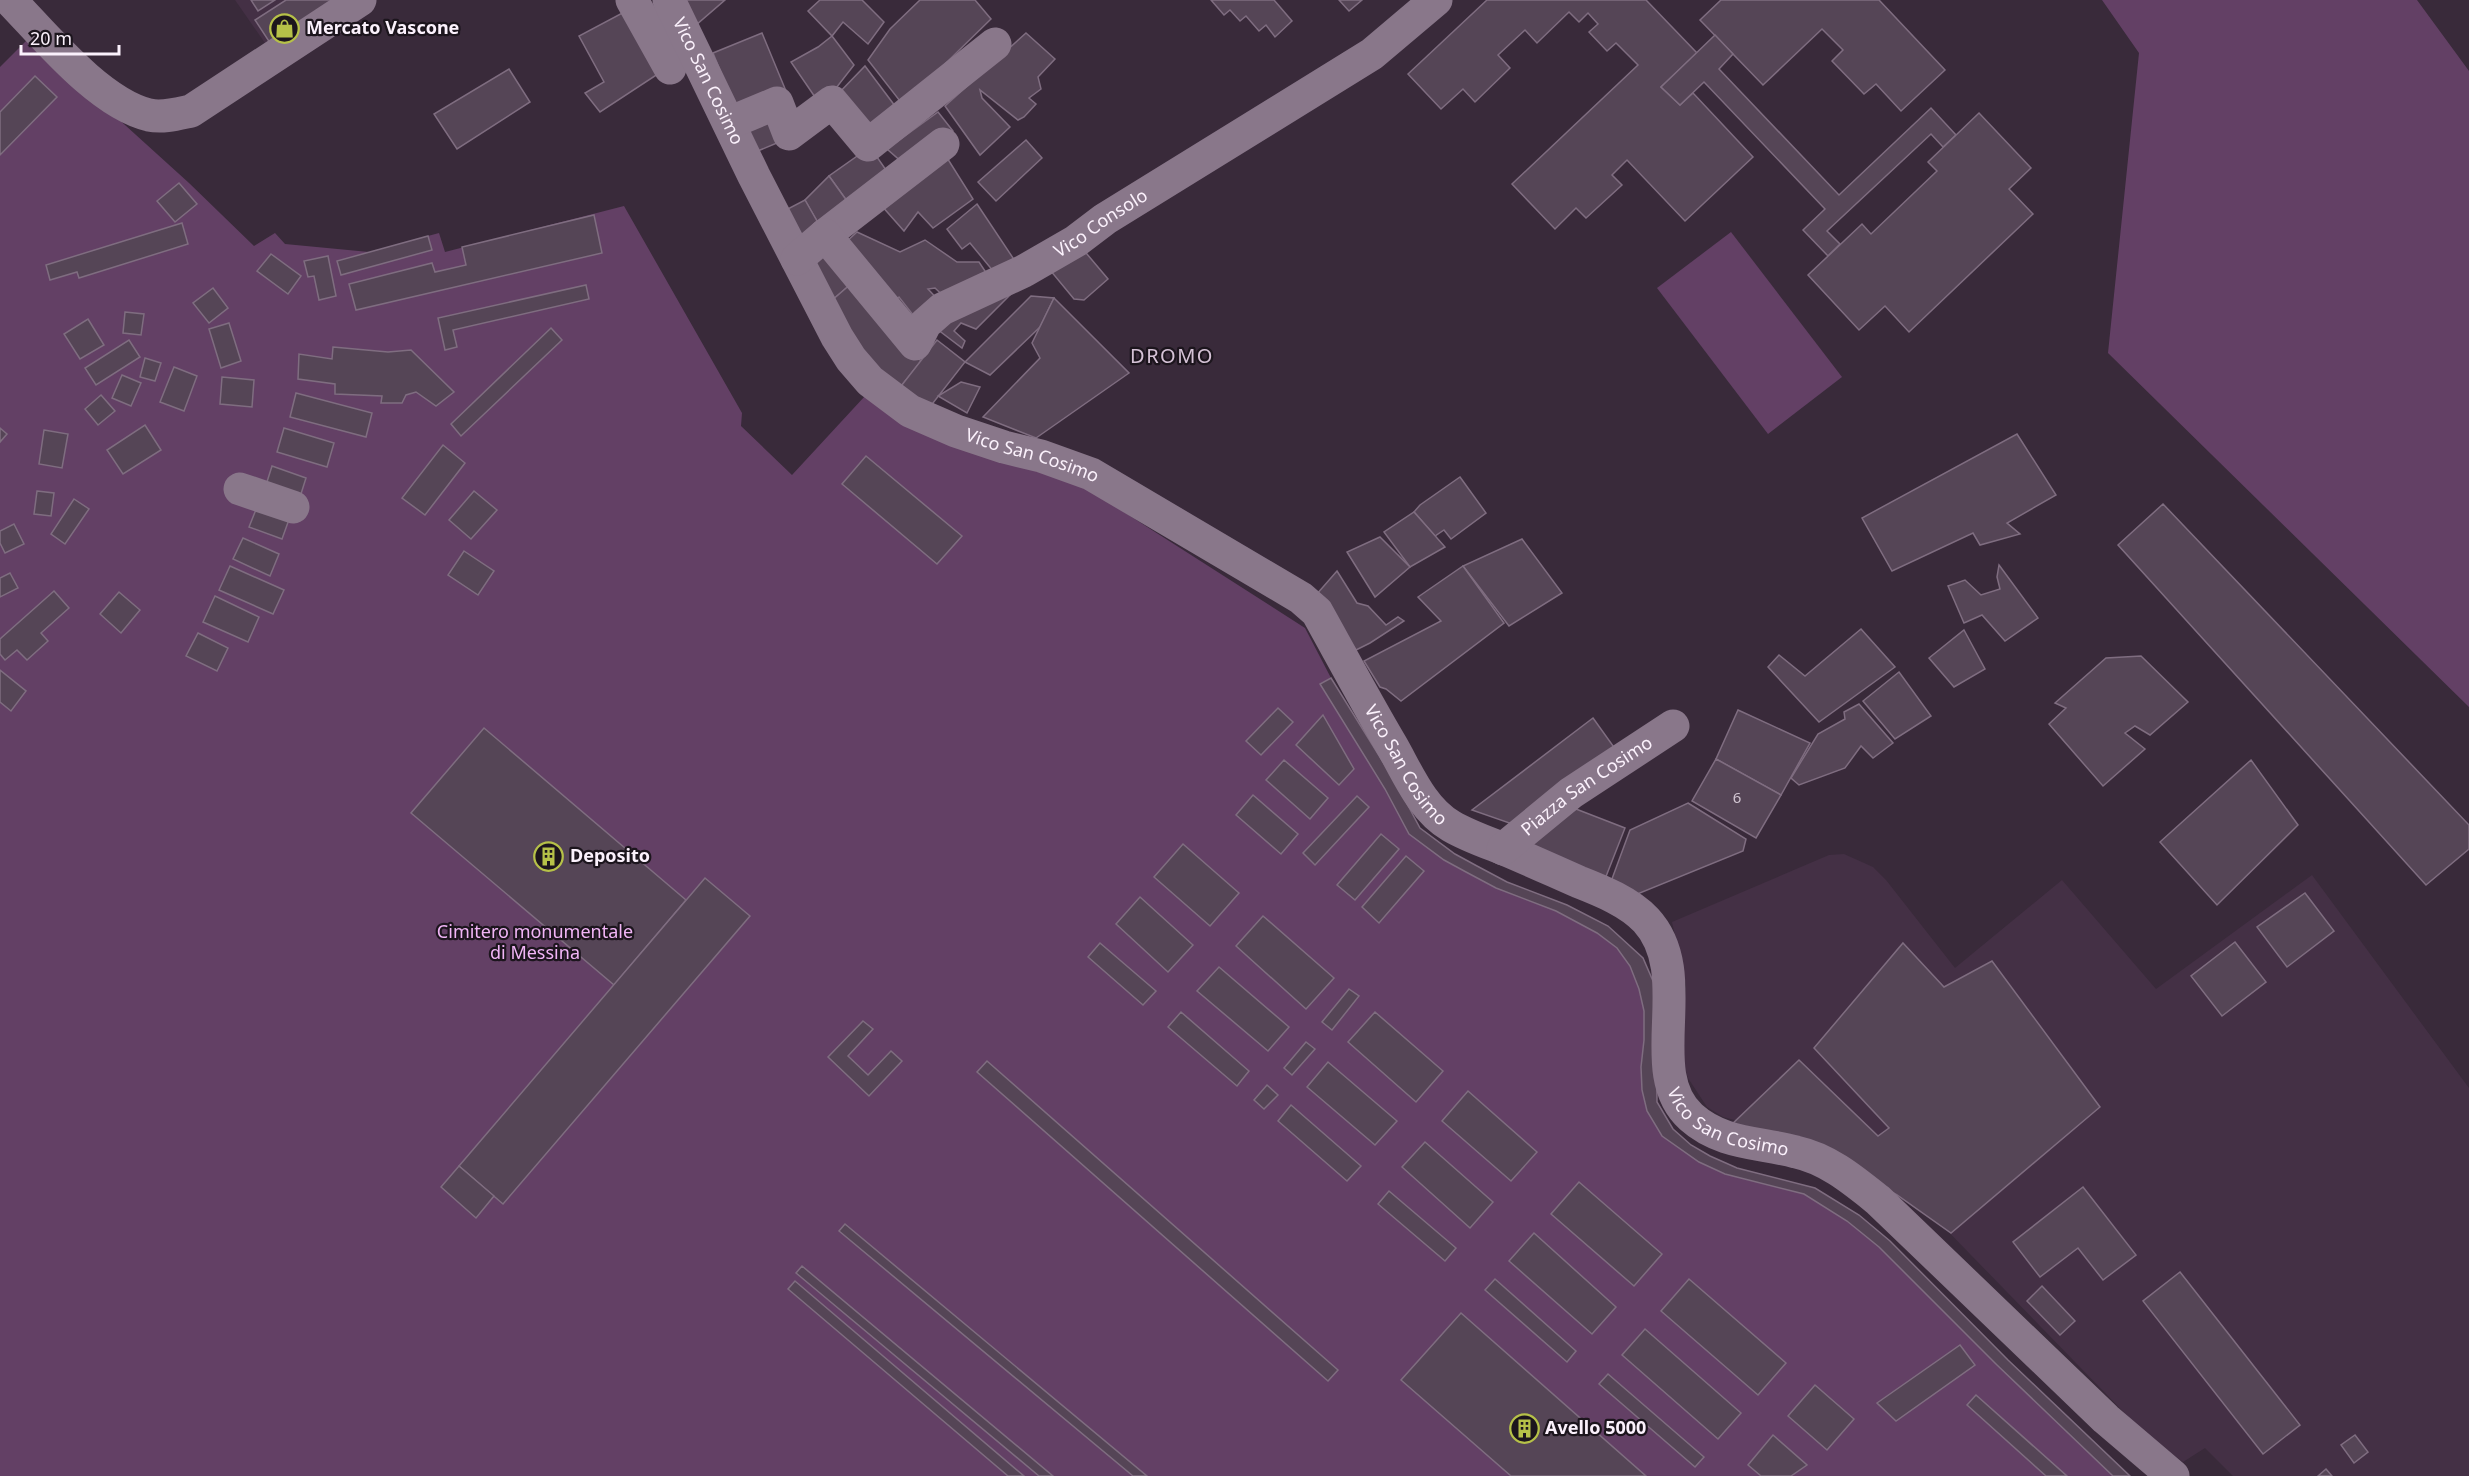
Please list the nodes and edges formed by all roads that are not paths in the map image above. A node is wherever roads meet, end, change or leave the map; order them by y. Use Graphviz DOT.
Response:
graph roads {
  1 [pos="10,0"];
  2 [pos="360,0"];
  3 [pos="632,0"];
  4 [pos="669,0"];
  5 [pos="1436,0"];
  6 [pos="995,44"];
  7 [pos="670,68"];
  8 [pos="729,123"];
  9 [pos="943,144"];
  10 [pos="825,235"];
  11 [pos="797,260"];
  12 [pos="240,489"];
  13 [pos="293,507"];
  14 [pos="1673,726"];
  15 [pos="1503,849"];
  16 [pos="2174,1476"];
  1 -- 2 [label="street"];
  3 -- 7 [label="street"];
  4 -- 8 [label="street, Vico San Cosimo"];
  5 -- 10 [label="street, Vico Consolo"];
  6 -- 8 [label="street"];
  8 -- 11 [label="street, Vico San Cosimo"];
  9 -- 10 [label="street"];
  10 -- 11 [label="street"];
  11 -- 15 [label="street, Vico San Cosimo"];
  12 -- 13 [label="street"];
  14 -- 15 [label="street, Piazza San Cosimo"];
  15 -- 16 [label="street, Vico San Cosimo"];
}
